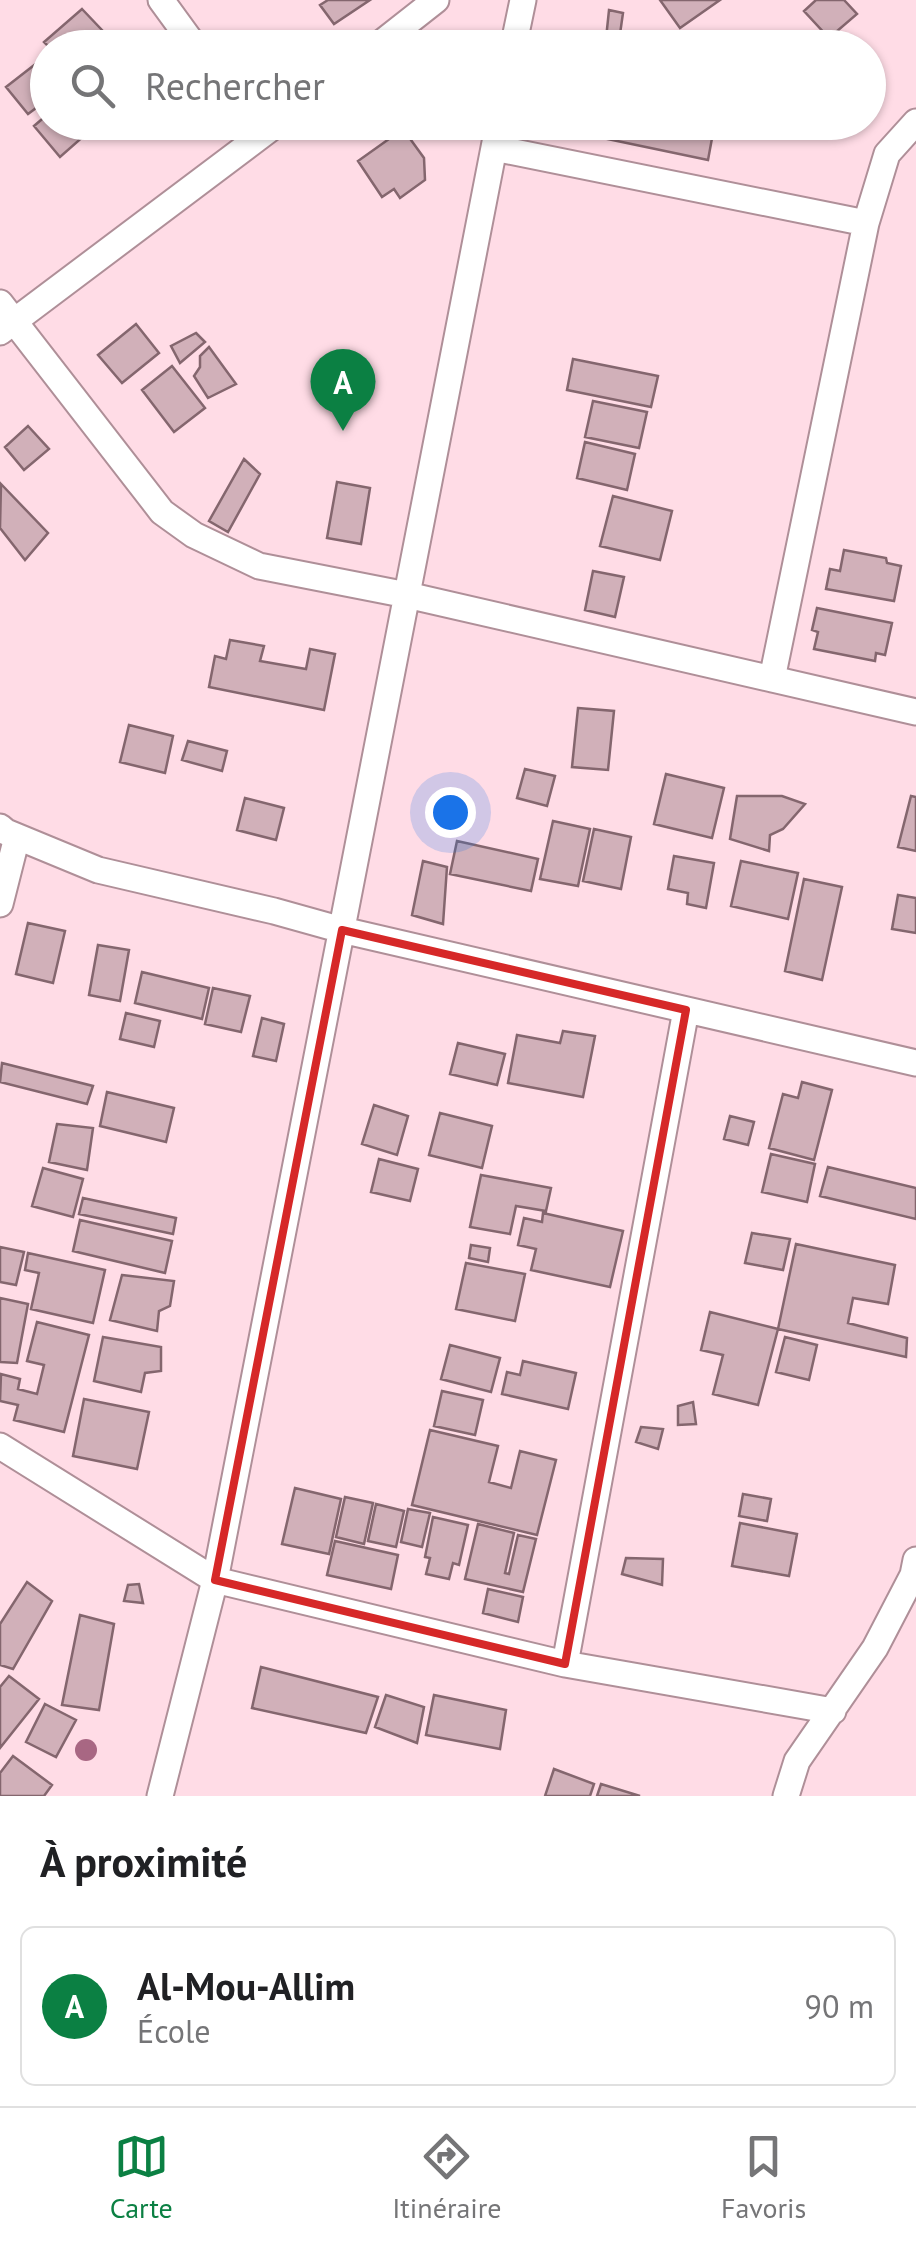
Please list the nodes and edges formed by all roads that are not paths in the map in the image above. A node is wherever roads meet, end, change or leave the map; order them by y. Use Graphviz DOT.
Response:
graph roads {
  1 [pos="161,0"];
  2 [pos="436,0"];
  3 [pos="523,0"];
  4 [pos="183,30"];
  5 [pos="398,30"];
  6 [pos="517,30"];
  7 [pos="916,122"];
  8 [pos="247,140"];
  9 [pos="495,140"];
  10 [pos="517,140"];
  11 [pos="866,223"];
  12 [pos="4,319"];
  13 [pos="407,595"];
  14 [pos="772,679"];
  15 [pos="916,712"];
  16 [pos="8,832"];
  17 [pos="0,904"];
  18 [pos="342,930"];
  19 [pos="686,1010"];
  20 [pos="916,1063"];
  21 [pos="0,1446"];
  22 [pos="915,1570"];
  23 [pos="215,1580"];
  24 [pos="565,1664"];
  25 [pos="833,1711"];
  26 [pos="160,1796"];
  27 [pos="786,1796"];
  1 -- 4 [label="street"];
  2 -- 5 [label="street"];
  3 -- 6 [label="street"];
  7 -- 11 [label="street"];
  8 -- 12 [label="street"];
  9 -- 13 [label="street"];
  10 -- 11 [label="street"];
  11 -- 14 [label="street"];
  12 -- 13 [label="street"];
  13 -- 14 [label="street"];
  13 -- 18 [label="street"];
  14 -- 15 [label="street"];
  16 -- 17 [label="street"];
  16 -- 18 [label="street"];
  18 -- 19 [label="street"];
  18 -- 23 [label="street"];
  19 -- 20 [label="street"];
  19 -- 24 [label="street"];
  21 -- 23 [label="street"];
  22 -- 25 [label="street"];
  23 -- 24 [label="street"];
  23 -- 26 [label="street"];
  24 -- 25 [label="street"];
  25 -- 27 [label="street"];
}
